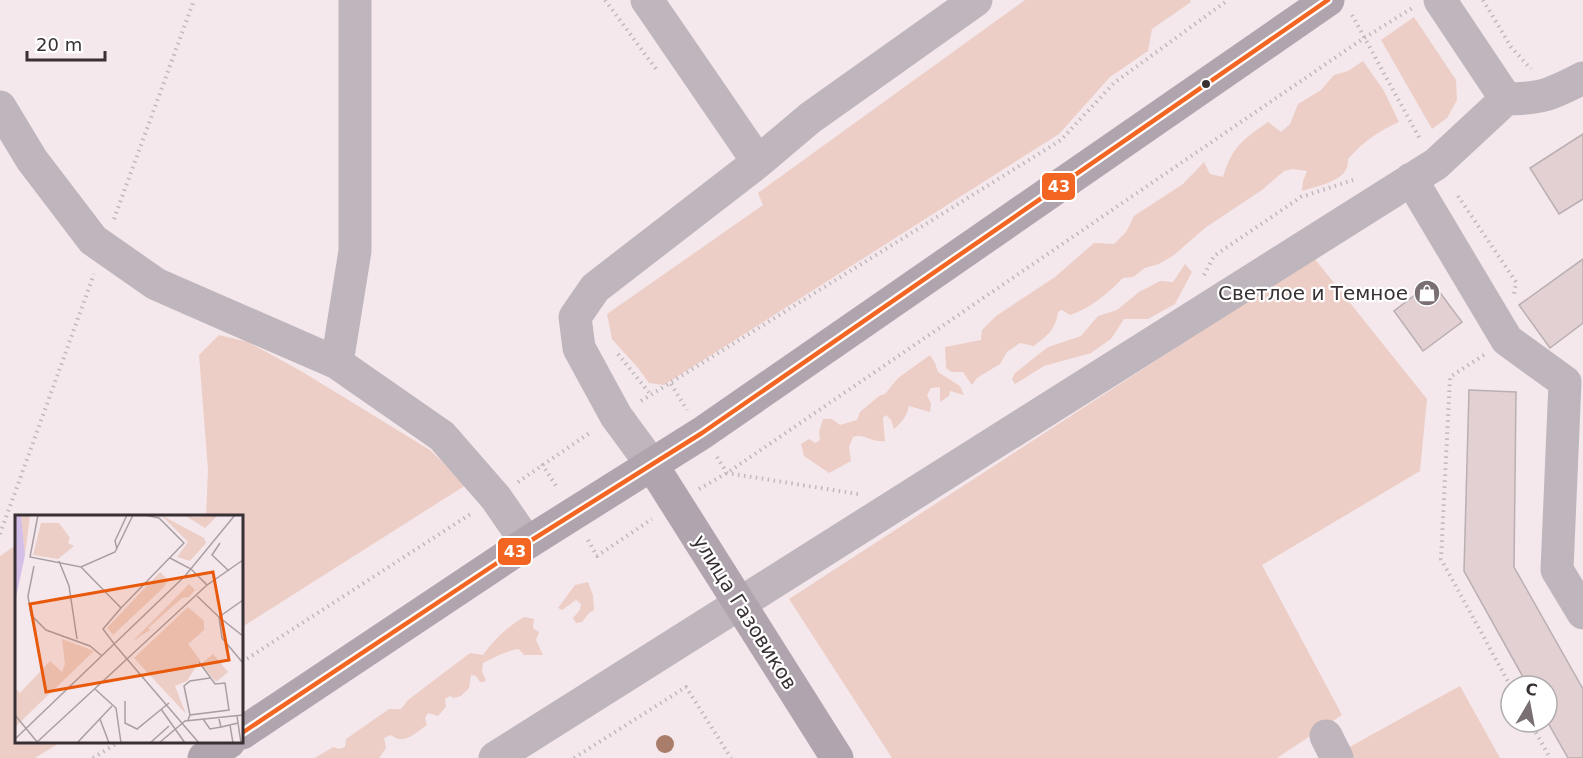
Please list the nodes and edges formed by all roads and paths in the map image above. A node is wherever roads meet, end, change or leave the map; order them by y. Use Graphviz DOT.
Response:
graph roads {
  1 [pos="355,0"];
  2 [pos="647,0"];
  3 [pos="976,0"];
  4 [pos="1228,0"];
  5 [pos="1328,0"];
  6 [pos="1483,0"];
  7 [pos="1427,3"];
  8 [pos="1583,78"];
  9 [pos="1552,94"];
  10 [pos="1506,99"];
  11 [pos="0,107"];
  12 [pos="758,162"];
  13 [pos="1361,177"];
  14 [pos="1411,179"];
  15 [pos="1201,281"];
  16 [pos="1507,340"];
  17 [pos="337,363"];
  18 [pos="671,384"];
  19 [pos="1577,385"];
  20 [pos="616,416"];
  21 [pos="702,433"];
  22 [pos="543,464"];
  23 [pos="652,465"];
  24 [pos="727,473"];
  25 [pos="864,495"];
  26 [pos="496,498"];
  27 [pos="676,503"];
  28 [pos="573,514"];
  29 [pos="527,543"];
  30 [pos="740,604"];
  31 [pos="1583,613"];
  32 [pos="243,661"];
  33 [pos="1504,674"];
  34 [pos="243,732"];
  35 [pos="1537,734"];
  36 [pos="116,743"];
  37 [pos="226,743"];
  38 [pos="93,758"];
  39 [pos="204,758"];
  40 [pos="495,758"];
  41 [pos="574,758"];
  42 [pos="731,758"];
  43 [pos="837,758"];
  44 [pos="1550,758"];
  1 -- 17 [label="street"];
  2 -- 12 [label="street"];
  3 -- 12 [label="street"];
  4 -- 18 [label="path"];
  5 -- 21 [label="main road"];
  6 -- 9 [label="path"];
  7 -- 10 [label="street"];
  7 -- 24 [label="path"];
  8 -- 9 [label="street"];
  9 -- 10 [label="street"];
  10 -- 14 [label="street"];
  11 -- 17 [label="street"];
  12 -- 20 [label="street"];
  13 -- 15 [label="path"];
  14 -- 16 [label="street"];
  14 -- 30 [label="street"];
  16 -- 19 [label="street"];
  16 -- 33 [label="path"];
  17 -- 26 [label="street"];
  18 -- 20 [label="path"];
  18 -- 21 [label="path"];
  19 -- 31 [label="street"];
  20 -- 22 [label="path"];
  20 -- 23 [label="street"];
  21 -- 23 [label="main road"];
  21 -- 24 [label="path"];
  22 -- 26 [label="path"];
  22 -- 28 [label="path"];
  23 -- 27 [label="main road, улица Газовиков"];
  23 -- 28 [label="main road"];
  24 -- 25 [label="path"];
  24 -- 27 [label="path"];
  26 -- 29 [label="street"];
  26 -- 32 [label="path"];
  27 -- 28 [label="path"];
  27 -- 30 [label="main road, улица Газовиков"];
  28 -- 29 [label="main road"];
  29 -- 34 [label="main road"];
  30 -- 40 [label="street"];
  30 -- 43 [label="main road, улица Газовиков"];
  35 -- 44 [label="path"];
  36 -- 38 [label="path"];
  37 -- 39 [label="main road"];
  41 -- 42 [label="path"];
}
